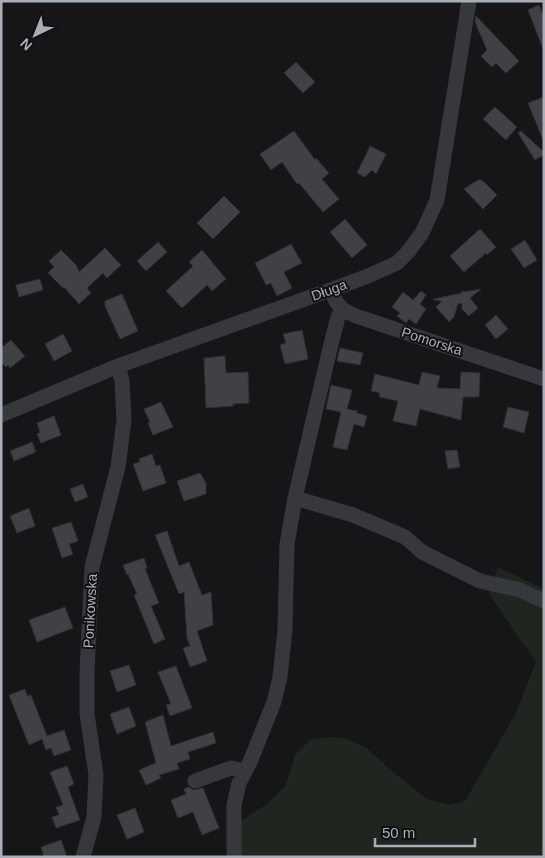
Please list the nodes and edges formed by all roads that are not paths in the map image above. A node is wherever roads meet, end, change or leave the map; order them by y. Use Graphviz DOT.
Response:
graph roads {
  1 [pos="469,1"];
  2 [pos="331,290"];
  3 [pos="342,310"];
  4 [pos="118,366"];
  5 [pos="544,379"];
  6 [pos="1,414"];
  7 [pos="295,498"];
  8 [pos="544,601"];
  9 [pos="244,772"];
  10 [pos="195,780"];
  11 [pos="83,857"];
  12 [pos="234,857"];
  1 -- 2 [label="street, Długa"];
  2 -- 3 [label="street"];
  2 -- 4 [label="street, Długa"];
  3 -- 5 [label="street, Pomorska"];
  3 -- 7 [label="street"];
  4 -- 6 [label="street, Długa"];
  4 -- 11 [label="street, Ponikowska"];
  7 -- 8 [label="street"];
  7 -- 9 [label="street"];
  9 -- 10 [label="street"];
  9 -- 12 [label="street"];
}
